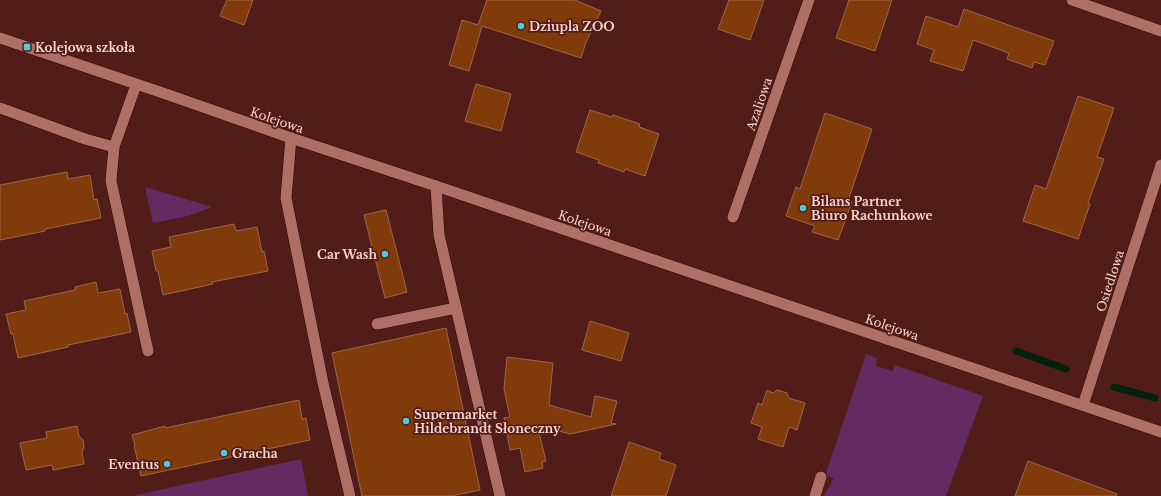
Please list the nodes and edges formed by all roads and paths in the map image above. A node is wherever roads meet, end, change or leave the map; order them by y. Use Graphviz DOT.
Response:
graph roads {
  1 [pos="809,0"];
  2 [pos="1072,0"];
  3 [pos="1161,31"];
  4 [pos="0,38"];
  5 [pos="136,85"];
  6 [pos="0,108"];
  7 [pos="291,138"];
  8 [pos="114,147"];
  9 [pos="1161,165"];
  10 [pos="436,186"];
  11 [pos="733,217"];
  12 [pos="456,308"];
  13 [pos="377,324"];
  14 [pos="148,351"];
  15 [pos="1083,405"];
  16 [pos="1161,432"];
  17 [pos="821,477"];
  18 [pos="350,496"];
  19 [pos="500,496"];
  20 [pos="815,496"];
  1 -- 11 [label="street, Azaliowa"];
  2 -- 3 [label="street"];
  4 -- 5 [label="street, Kolejowa"];
  5 -- 7 [label="street, Kolejowa"];
  5 -- 8 [label="street"];
  6 -- 8 [label="street"];
  7 -- 10 [label="street, Kolejowa"];
  7 -- 18 [label="street"];
  8 -- 14 [label="street"];
  9 -- 15 [label="street, Osiedlowa"];
  10 -- 12 [label="street"];
  10 -- 15 [label="street, Kolejowa"];
  12 -- 13 [label="street"];
  12 -- 19 [label="street"];
  15 -- 16 [label="street, Kolejowa"];
  17 -- 20 [label="street"];
}
